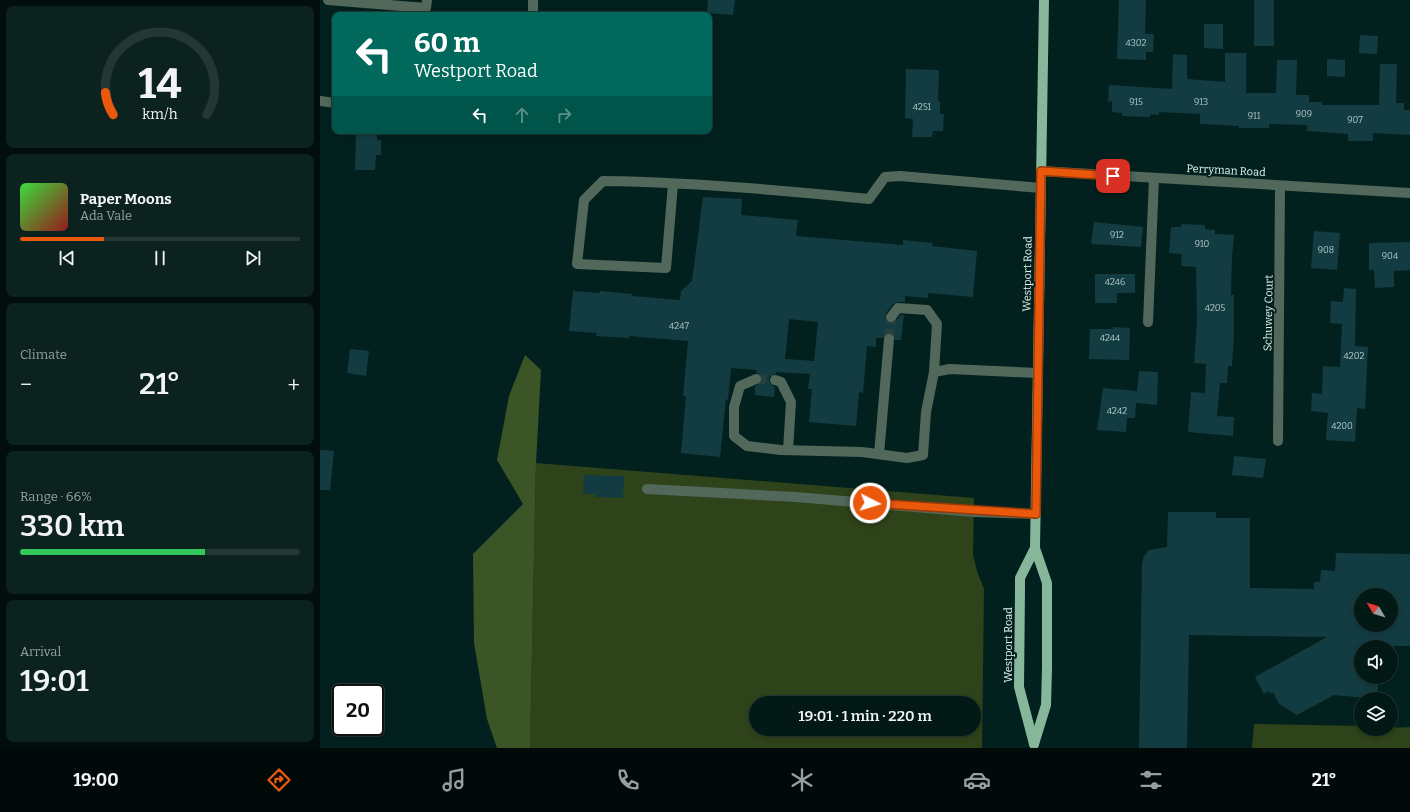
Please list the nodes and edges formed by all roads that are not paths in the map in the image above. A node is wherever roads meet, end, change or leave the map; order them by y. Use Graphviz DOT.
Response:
graph roads {
  1 [pos="328,0"];
  2 [pos="533,0"];
  3 [pos="1044,0"];
  4 [pos="426,8"];
  5 [pos="533,12"];
  6 [pos="320,101"];
  7 [pos="332,103"];
  8 [pos="1041,171"];
  9 [pos="1154,178"];
  10 [pos="673,184"];
  11 [pos="1280,186"];
  12 [pos="1041,188"];
  13 [pos="1410,193"];
  14 [pos="891,317"];
  15 [pos="1148,322"];
  16 [pos="889,339"];
  17 [pos="934,372"];
  18 [pos="1037,373"];
  19 [pos="756,379"];
  20 [pos="775,380"];
  21 [pos="1278,441"];
  22 [pos="788,450"];
  23 [pos="879,454"];
  24 [pos="647,489"];
  25 [pos="1036,514"];
  26 [pos="1035,548"];
  27 [pos="1034,746"];
  1 -- 4 [label="street"];
  2 -- 5 [label="street"];
  3 -- 8 [label="main road, Westport Road"];
  6 -- 7 [label="street"];
  8 -- 9 [label="street, Perryman Road"];
  8 -- 12 [label="main road, Westport Road"];
  9 -- 11 [label="street, Perryman Road"];
  9 -- 15 [label="street"];
  10 -- 10 [label="street"];
  10 -- 12 [label="street"];
  11 -- 13 [label="street, Perryman Road"];
  11 -- 21 [label="street, Schuwey Court"];
  12 -- 18 [label="main road, Westport Road"];
  14 -- 17 [label="street"];
  16 -- 23 [label="street"];
  17 -- 18 [label="street"];
  17 -- 23 [label="street"];
  18 -- 25 [label="main road, Westport Road"];
  19 -- 22 [label="street"];
  20 -- 22 [label="street"];
  22 -- 23 [label="street"];
  24 -- 25 [label="street"];
  25 -- 26 [label="main road, Westport Road"];
  26 -- 27 [label="main road, Westport Road"];
  26 -- 27 [label="main road, Westport Road"];
}
